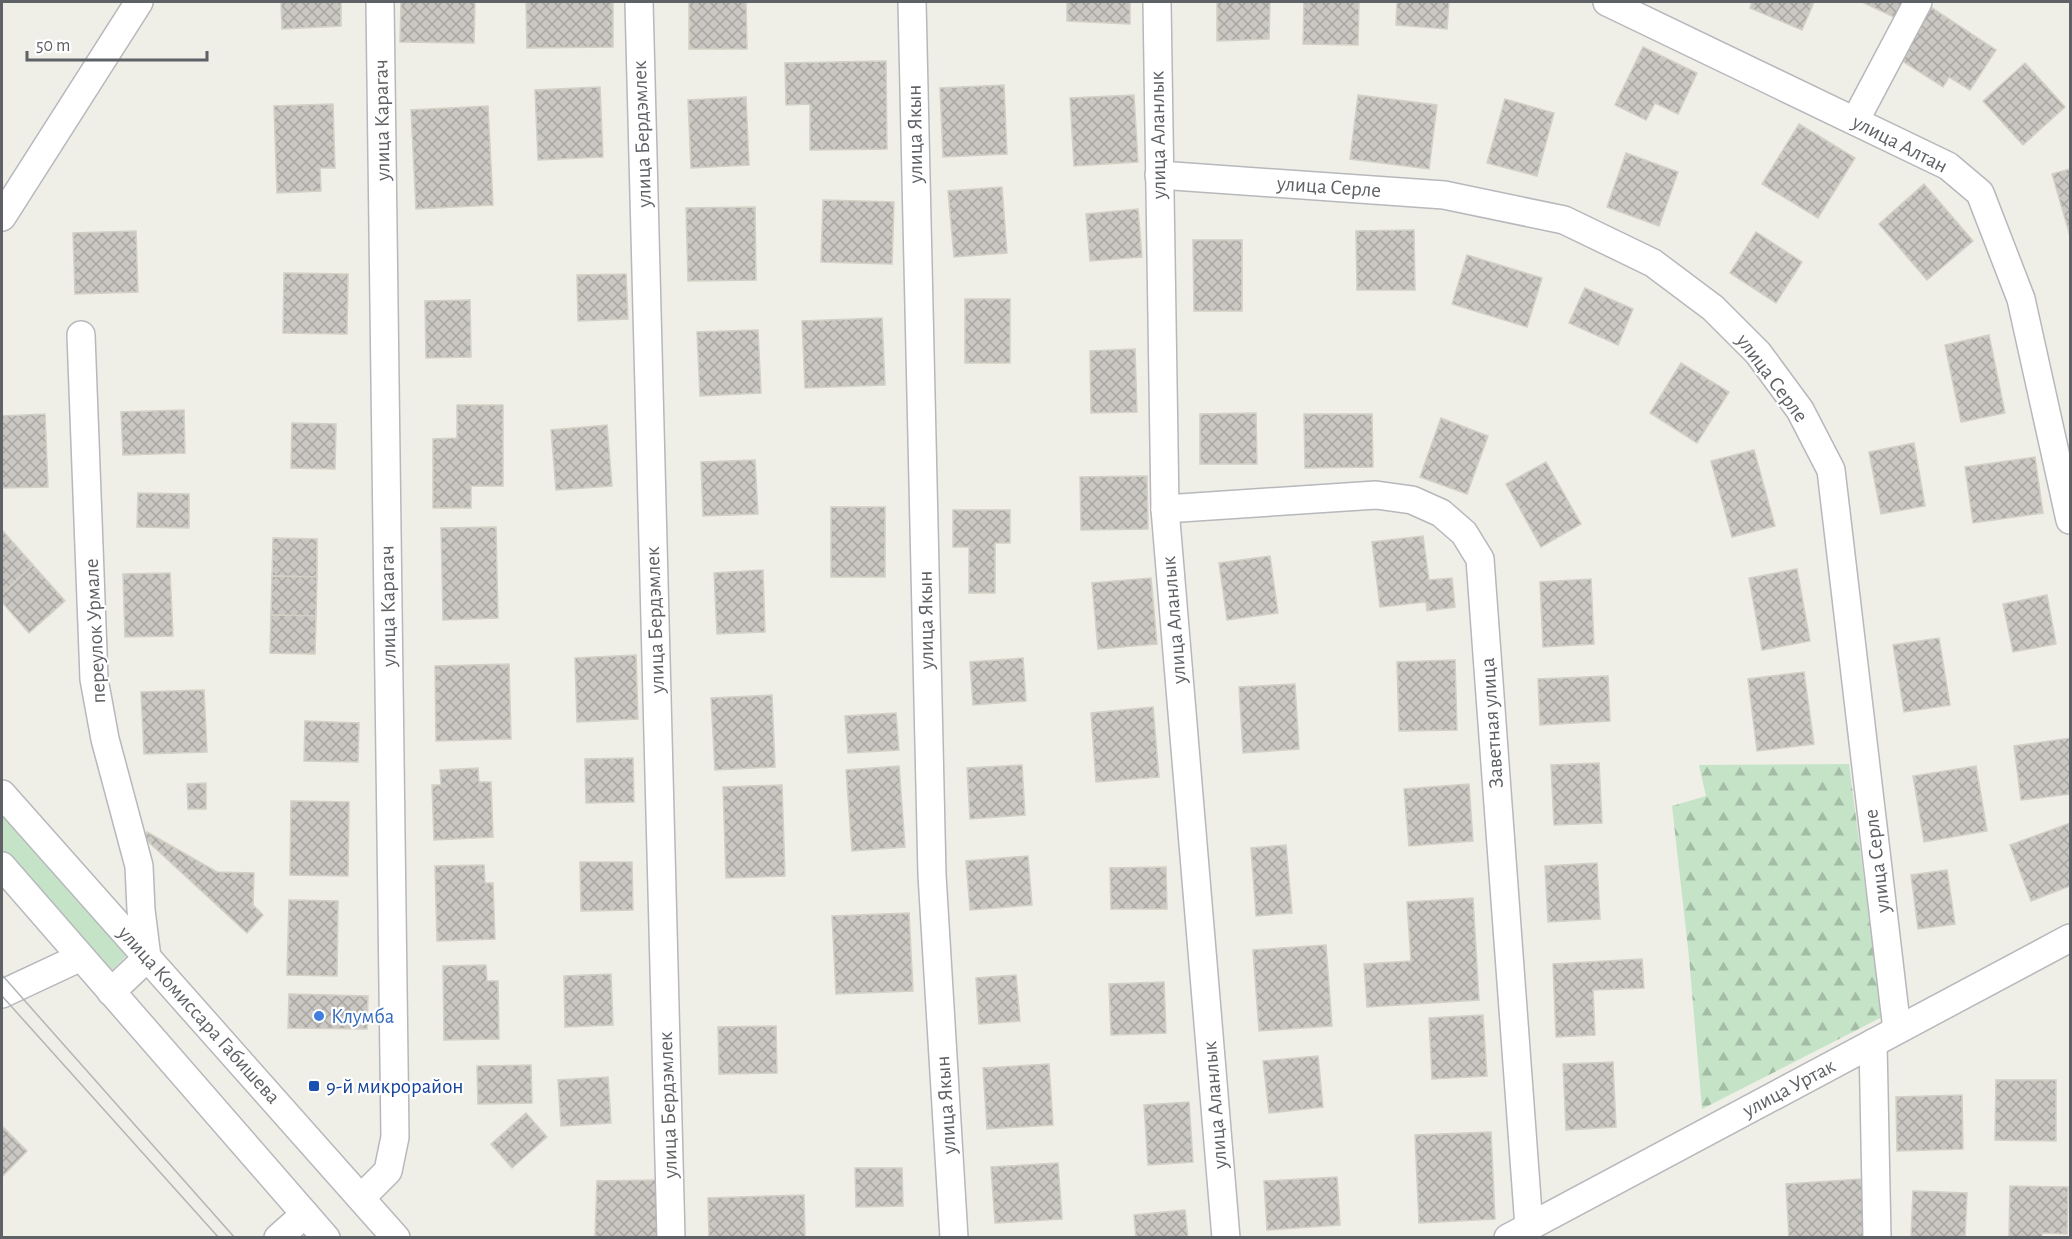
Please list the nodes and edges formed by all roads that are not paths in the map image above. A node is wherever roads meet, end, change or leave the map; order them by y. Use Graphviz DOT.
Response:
graph roads {
  1 [pos="139,2"];
  2 [pos="380,2"];
  3 [pos="639,2"];
  4 [pos="912,2"];
  5 [pos="1157,2"];
  6 [pos="1607,2"];
  7 [pos="1918,2"];
  8 [pos="1855,121"];
  9 [pos="1159,176"];
  10 [pos="2,217"];
  11 [pos="81,335"];
  12 [pos="1165,508"];
  13 [pos="2070,520"];
  14 [pos="2,794"];
  15 [pos="2,866"];
  16 [pos="2070,938"];
  17 [pos="81,957"];
  18 [pos="147,957"];
  19 [pos="111,992"];
  20 [pos="2,994"];
  21 [pos="1897,1030"];
  22 [pos="1872,1043"];
  23 [pos="361,1198"];
  24 [pos="305,1214"];
  25 [pos="1518,1232"];
  26 [pos="278,1238"];
  27 [pos="326,1238"];
  28 [pos="396,1238"];
  29 [pos="672,1238"];
  30 [pos="954,1238"];
  31 [pos="1226,1238"];
  32 [pos="1877,1238"];
  1 -- 10 [label="street"];
  2 -- 23 [label="street, улица Карагач"];
  3 -- 29 [label="street, улица Бердэмлек"];
  4 -- 30 [label="street, улица Якын"];
  5 -- 9 [label="street, улица Аланлык"];
  6 -- 8 [label="street, улица Алтан"];
  7 -- 8 [label="street"];
  8 -- 13 [label="street, улица Алтан"];
  9 -- 12 [label="street, улица Аланлык"];
  9 -- 21 [label="street, улица Серле"];
  11 -- 18 [label="street, переулок Урмале"];
  12 -- 25 [label="street, Заветная улица"];
  12 -- 31 [label="street, улица Аланлык"];
  14 -- 18 [label="street, улица Комиссара Габишева"];
  15 -- 17 [label="street"];
  16 -- 21 [label="street, улица Уртак"];
  17 -- 19 [label="street"];
  17 -- 20 [label="street"];
  18 -- 19 [label="street"];
  18 -- 23 [label="street, улица Комиссара Габишева"];
  19 -- 24 [label="street"];
  21 -- 22 [label="street, улица Уртак"];
  22 -- 25 [label="street, улица Уртак"];
  22 -- 32 [label="street"];
  23 -- 28 [label="street, улица Комиссара Габишева"];
  24 -- 26 [label="street"];
  24 -- 27 [label="street"];
}
